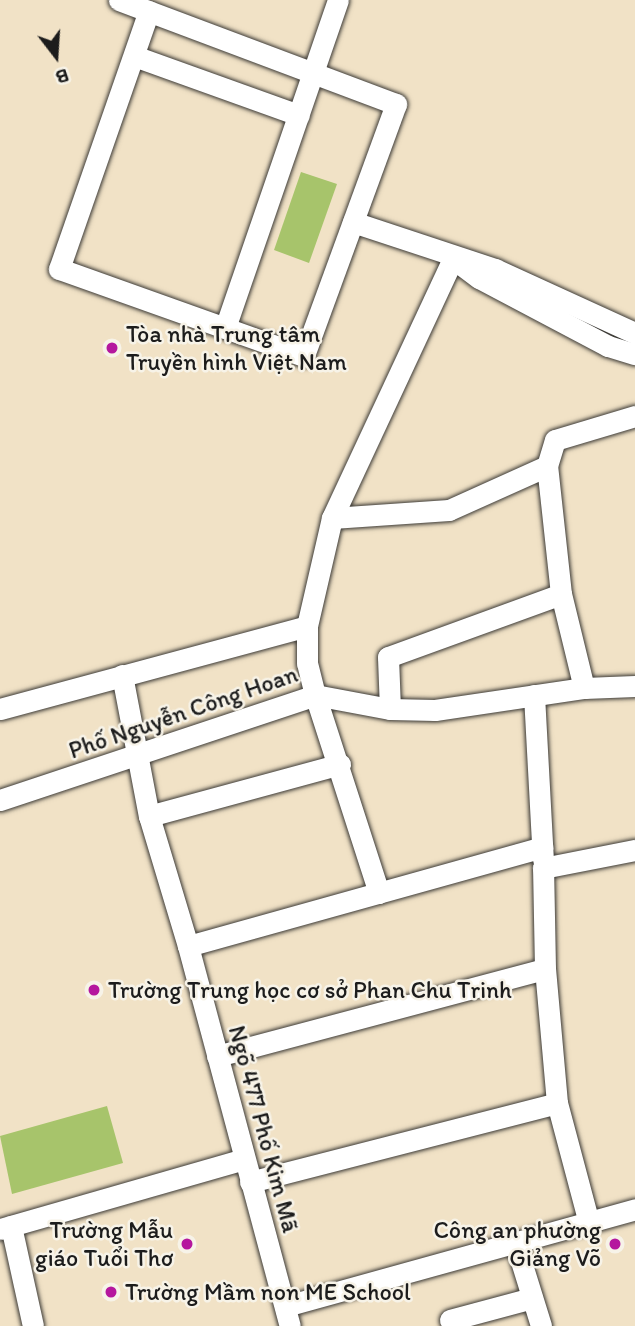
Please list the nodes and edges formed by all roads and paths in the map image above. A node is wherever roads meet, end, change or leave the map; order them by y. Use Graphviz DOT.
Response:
graph roads {
  1 [pos="119,0"];
  2 [pos="338,0"];
  3 [pos="149,11"];
  4 [pos="134,56"];
  5 [pos="313,73"];
  6 [pos="299,115"];
  7 [pos="353,222"];
  8 [pos="453,258"];
  9 [pos="225,328"];
  10 [pos="635,333"];
  11 [pos="635,354"];
  12 [pos="635,416"];
  13 [pos="547,466"];
  14 [pos="332,518"];
  15 [pos="561,594"];
  16 [pos="307,626"];
  17 [pos="122,675"];
  18 [pos="635,686"];
  19 [pos="584,688"];
  20 [pos="315,695"];
  21 [pos="534,695"];
  22 [pos="0,709"];
  23 [pos="390,709"];
  24 [pos="136,758"];
  25 [pos="340,764"];
  26 [pos="0,800"];
  27 [pos="149,816"];
  28 [pos="635,850"];
  29 [pos="543,857"];
  30 [pos="379,892"];
  31 [pos="188,946"];
  32 [pos="545,969"];
  33 [pos="217,1056"];
  34 [pos="557,1103"];
  35 [pos="244,1159"];
  36 [pos="250,1182"];
  37 [pos="635,1209"];
  38 [pos="589,1223"];
  39 [pos="5,1228"];
  40 [pos="516,1245"];
  41 [pos="532,1298"];
  42 [pos="288,1316"];
  43 [pos="450,1320"];
  44 [pos="33,1326"];
  45 [pos="541,1326"];
  1 -- 3 [label="street"];
  2 -- 5 [label="street"];
  3 -- 4 [label="street"];
  3 -- 5 [label="street"];
  4 -- 6 [label="street"];
  4 -- 9 [label="street"];
  5 -- 6 [label="street"];
  5 -- 7 [label="street"];
  6 -- 9 [label="street"];
  7 -- 8 [label="street"];
  7 -- 9 [label="street"];
  8 -- 10 [label="street"];
  8 -- 11 [label="street"];
  8 -- 14 [label="street"];
  12 -- 13 [label="street"];
  13 -- 14 [label="street"];
  13 -- 15 [label="street"];
  14 -- 16 [label="street"];
  15 -- 19 [label="street"];
  15 -- 23 [label="street"];
  16 -- 17 [label="street, Phố Nguyễn Công Hoan"];
  16 -- 20 [label="street"];
  17 -- 22 [label="street, Phố Nguyễn Công Hoan"];
  17 -- 24 [label="street, Ngõ 477 Phố Kim Mã"];
  18 -- 19 [label="street, Phố Nguyễn Công Hoan"];
  19 -- 21 [label="street, Phố Nguyễn Công Hoan"];
  20 -- 23 [label="street, Phố Nguyễn Công Hoan"];
  20 -- 24 [label="street, Phố Nguyễn Công Hoan"];
  20 -- 25 [label="street"];
  21 -- 23 [label="street, Phố Nguyễn Công Hoan"];
  21 -- 29 [label="street"];
  24 -- 26 [label="street, Phố Nguyễn Công Hoan"];
  24 -- 27 [label="street, Ngõ 477 Phố Kim Mã"];
  25 -- 27 [label="street"];
  25 -- 30 [label="street"];
  27 -- 31 [label="street, Ngõ 477 Phố Kim Mã"];
  28 -- 29 [label="street"];
  29 -- 30 [label="street"];
  29 -- 32 [label="street"];
  30 -- 31 [label="street"];
  31 -- 33 [label="street, Ngõ 477 Phố Kim Mã"];
  32 -- 33 [label="street"];
  32 -- 34 [label="street"];
  33 -- 35 [label="street, Ngõ 477 Phố Kim Mã"];
  34 -- 36 [label="street"];
  34 -- 38 [label="street"];
  35 -- 36 [label="street, Ngõ 477 Phố Kim Mã"];
  35 -- 39 [label="street"];
  36 -- 42 [label="street, Ngõ 477 Phố Kim Mã"];
  37 -- 38 [label="street"];
  38 -- 40 [label="street"];
  39 -- 44 [label="street"];
  40 -- 41 [label="street"];
  40 -- 42 [label="street"];
  41 -- 43 [label="street"];
  41 -- 45 [label="street"];
}
